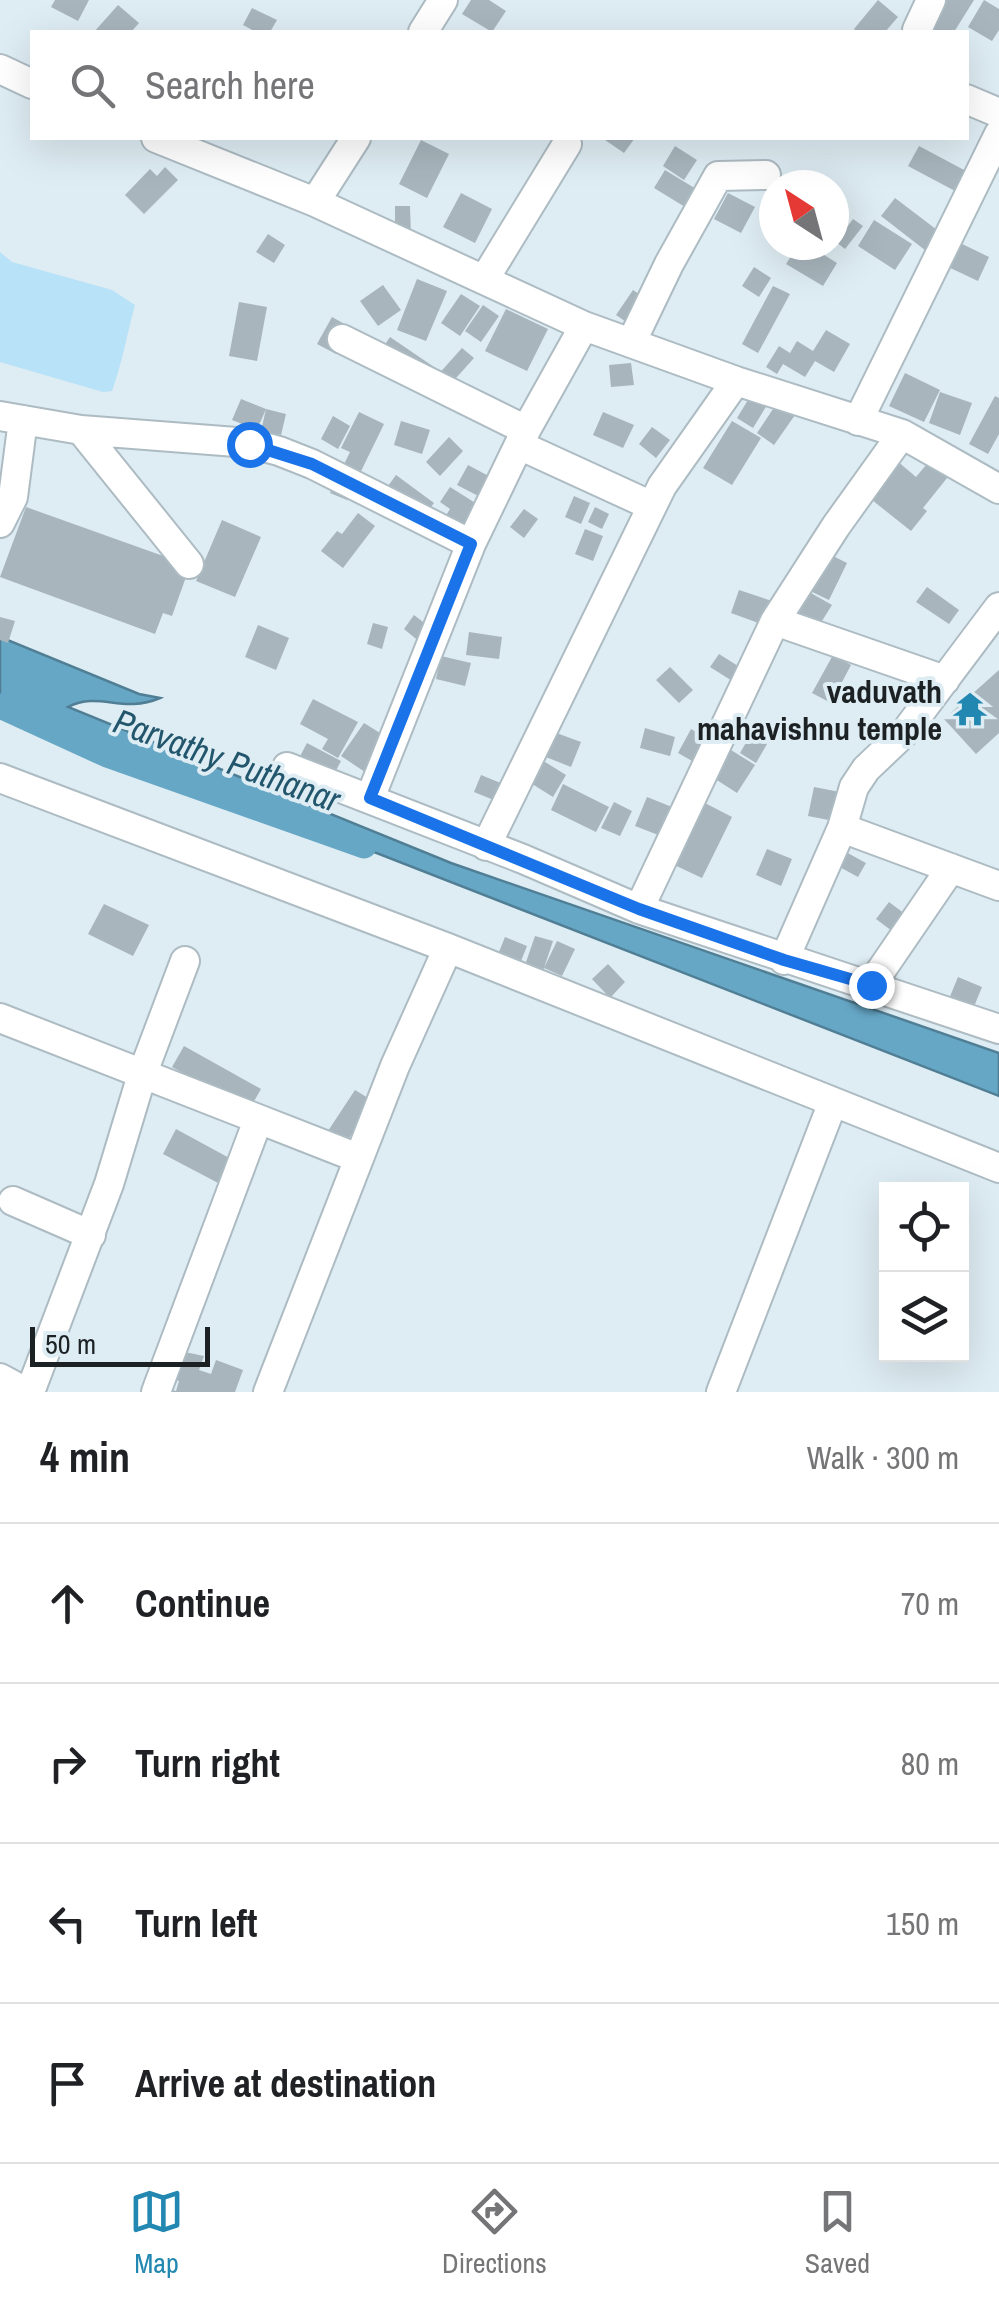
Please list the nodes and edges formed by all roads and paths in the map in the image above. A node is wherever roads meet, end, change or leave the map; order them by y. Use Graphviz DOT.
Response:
graph roads {
  1 [pos="443,0"];
  2 [pos="931,0"];
  3 [pos="425,30"];
  4 [pos="917,30"];
  5 [pos="0,69"];
  6 [pos="30,83"];
  7 [pos="969,99"];
  8 [pos="999,113"];
  9 [pos="999,134"];
  10 [pos="161,140"];
  11 [pos="355,140"];
  12 [pos="567,144"];
  13 [pos="759,174"];
  14 [pos="315,202"];
  15 [pos="484,280"];
  16 [pos="584,326"];
  17 [pos="342,339"];
  18 [pos="630,343"];
  19 [pos="736,381"];
  20 [pos="12,418"];
  21 [pos="858,421"];
  22 [pos="81,430"];
  23 [pos="902,434"];
  24 [pos="523,438"];
  25 [pos="999,489"];
  26 [pos="652,506"];
  27 [pos="0,523"];
  28 [pos="471,544"];
  29 [pos="189,564"];
  30 [pos="999,607"];
  31 [pos="775,621"];
  32 [pos="945,680"];
  33 [pos="287,767"];
  34 [pos="0,778"];
  35 [pos="370,798"];
  36 [pos="842,828"];
  37 [pos="486,846"];
  38 [pos="951,868"];
  39 [pos="999,886"];
  40 [pos="639,909"];
  41 [pos="448,948"];
  42 [pos="784,960"];
  43 [pos="185,961"];
  44 [pos="871,985"];
  45 [pos="0,1018"];
  46 [pos="999,1028"];
  47 [pos="142,1075"];
  48 [pos="832,1102"];
  49 [pos="258,1120"];
  50 [pos="358,1158"];
  51 [pos="999,1168"];
  52 [pos="13,1202"];
  53 [pos="90,1235"];
  54 [pos="0,1378"];
  55 [pos="28,1392"];
  56 [pos="156,1392"];
  57 [pos="268,1392"];
  58 [pos="721,1392"];
  1 -- 3 [label="street"];
  2 -- 4 [label="street"];
  5 -- 6 [label="street"];
  7 -- 8 [label="street"];
  9 -- 21 [label="street"];
  10 -- 14 [label="street"];
  11 -- 14 [label="street"];
  12 -- 15 [label="street"];
  13 -- 18 [label="street"];
  14 -- 15 [label="street"];
  15 -- 16 [label="street"];
  16 -- 18 [label="street"];
  16 -- 24 [label="street"];
  17 -- 24 [label="street"];
  18 -- 19 [label="street"];
  19 -- 21 [label="street"];
  19 -- 26 [label="street"];
  20 -- 22 [label="street"];
  20 -- 27 [label="street"];
  21 -- 23 [label="street"];
  22 -- 28 [label="street"];
  22 -- 29 [label="street"];
  23 -- 25 [label="street"];
  23 -- 31 [label="street"];
  24 -- 26 [label="street"];
  24 -- 28 [label="street"];
  26 -- 37 [label="street"];
  28 -- 35 [label="street"];
  30 -- 32 [label="street"];
  31 -- 32 [label="street"];
  31 -- 40 [label="street"];
  32 -- 36 [label="street"];
  33 -- 35 [label="street"];
  34 -- 41 [label="street"];
  35 -- 37 [label="street"];
  36 -- 38 [label="street"];
  36 -- 42 [label="street"];
  37 -- 40 [label="street"];
  38 -- 39 [label="street"];
  38 -- 44 [label="street"];
  40 -- 42 [label="street"];
  41 -- 48 [label="street"];
  41 -- 50 [label="street"];
  42 -- 44 [label="street"];
  43 -- 47 [label="street"];
  44 -- 46 [label="street"];
  45 -- 47 [label="street"];
  47 -- 49 [label="street"];
  47 -- 53 [label="street"];
  48 -- 51 [label="street"];
  48 -- 58 [label="street"];
  49 -- 50 [label="street"];
  49 -- 56 [label="street"];
  50 -- 57 [label="street"];
  52 -- 53 [label="street"];
  53 -- 55 [label="street"];
  54 -- 55 [label="street"];
}
